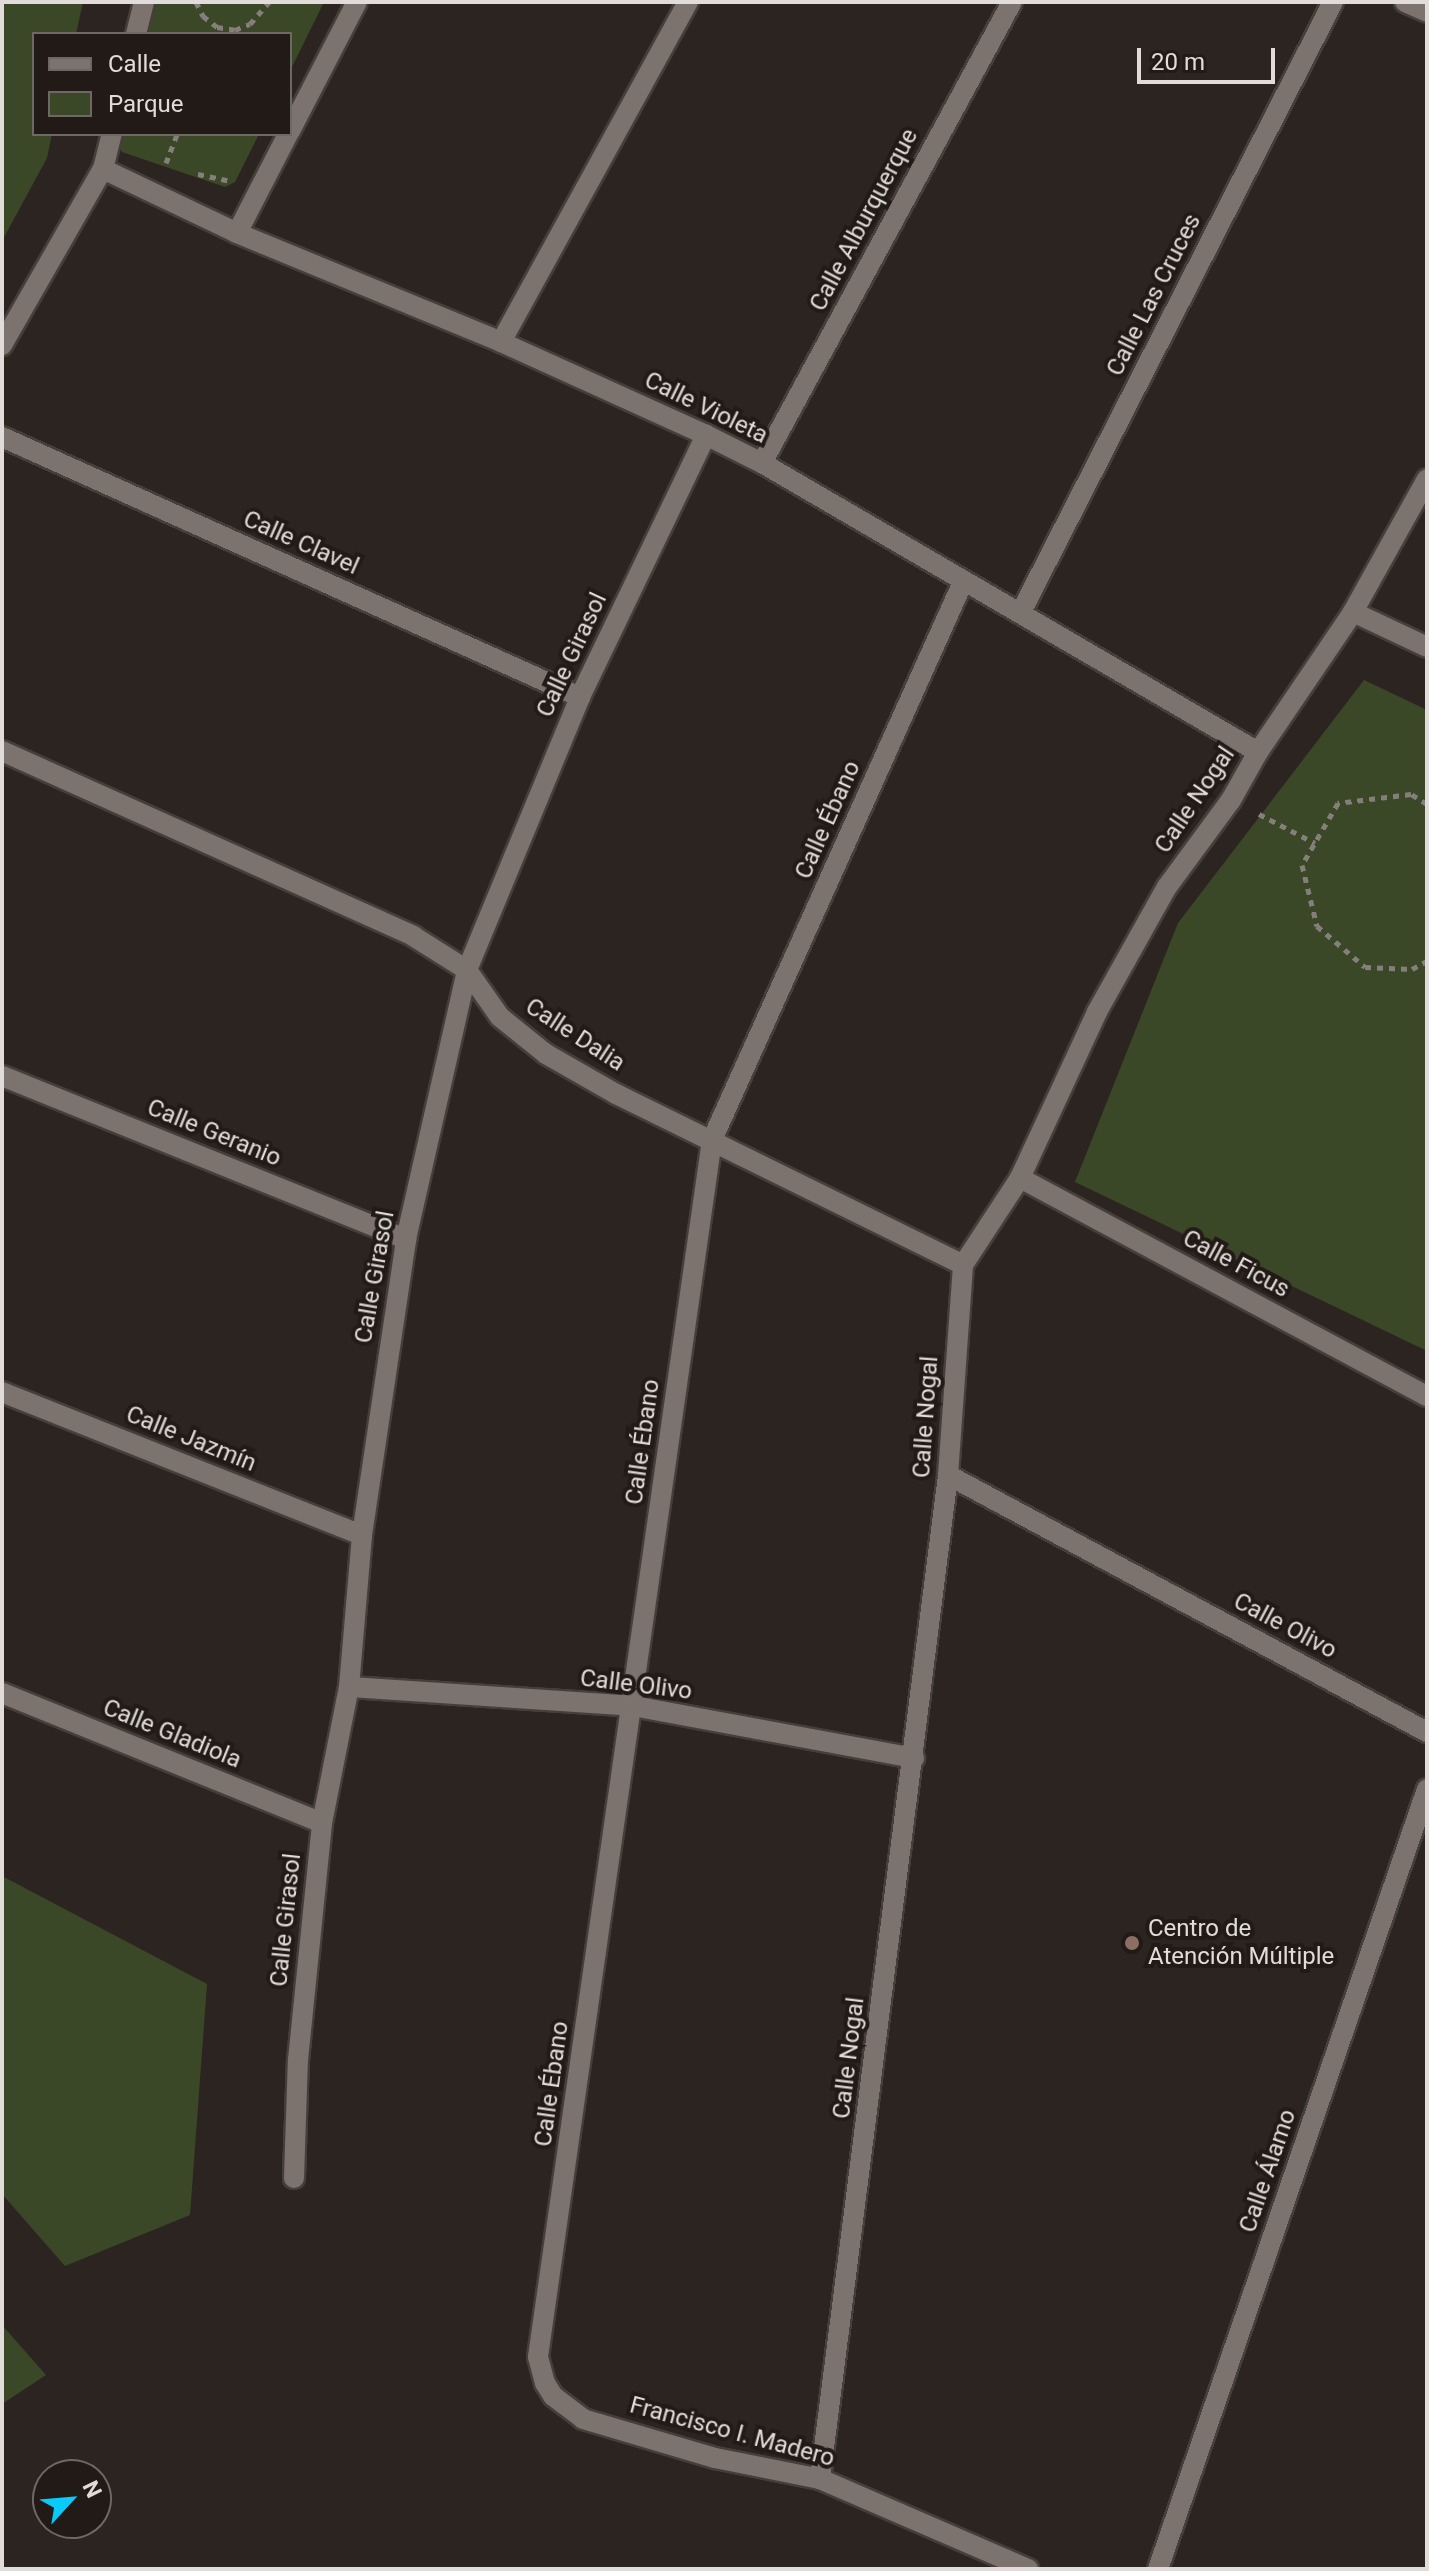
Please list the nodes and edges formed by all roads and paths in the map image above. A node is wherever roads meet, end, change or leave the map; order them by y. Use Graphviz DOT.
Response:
graph roads {
  1 [pos="144,2"];
  2 [pos="196,2"];
  3 [pos="269,2"];
  4 [pos="357,2"];
  5 [pos="688,2"];
  6 [pos="1012,2"];
  7 [pos="1333,2"];
  8 [pos="1405,2"];
  9 [pos="1427,12"];
  10 [pos="217,27"];
  11 [pos="136,32"];
  12 [pos="215,32"];
  13 [pos="292,126"];
  14 [pos="111,136"];
  15 [pos="176,136"];
  16 [pos="287,136"];
  17 [pos="151,159"];
  18 [pos="165,165"];
  19 [pos="103,169"];
  20 [pos="179,169"];
  21 [pos="194,173"];
  22 [pos="232,175"];
  23 [pos="237,233"];
  24 [pos="501,342"];
  25 [pos="2,345"];
  26 [pos="706,435"];
  27 [pos="2,437"];
  28 [pos="762,463"];
  29 [pos="1427,479"];
  30 [pos="963,582"];
  31 [pos="1021,612"];
  32 [pos="1353,612"];
  33 [pos="1427,647"];
  34 [pos="580,697"];
  35 [pos="2,751"];
  36 [pos="1258,752"];
  37 [pos="1231,800"];
  38 [pos="1427,804"];
  39 [pos="1315,843"];
  40 [pos="1427,961"];
  41 [pos="467,970"];
  42 [pos="2,1076"];
  43 [pos="712,1140"];
  44 [pos="1020,1178"];
  45 [pos="406,1239"];
  46 [pos="963,1265"];
  47 [pos="2,1392"];
  48 [pos="1427,1396"];
  49 [pos="948,1475"];
  50 [pos="362,1535"];
  51 [pos="349,1687"];
  52 [pos="2,1693"];
  53 [pos="633,1706"];
  54 [pos="1427,1732"];
  55 [pos="914,1758"];
  56 [pos="1427,1789"];
  57 [pos="322,1823"];
  58 [pos="294,2178"];
  59 [pos="538,2357"];
  60 [pos="820,2479"];
  61 [pos="1028,2569"];
  62 [pos="1158,2569"];
  1 -- 11 [label="street"];
  2 -- 10 [label="path"];
  3 -- 10 [label="path"];
  4 -- 13 [label="street"];
  5 -- 24 [label="street"];
  6 -- 28 [label="street, Calle Alburquerque"];
  7 -- 31 [label="street, Calle Las Cruces"];
  8 -- 9 [label="street"];
  10 -- 12 [label="path"];
  14 -- 19 [label="street"];
  15 -- 18 [label="path"];
  16 -- 23 [label="street"];
  17 -- 18 [label="path"];
  18 -- 20 [label="path"];
  19 -- 23 [label="street, Calle Violeta"];
  19 -- 25 [label="street"];
  21 -- 22 [label="path"];
  23 -- 24 [label="street, Calle Violeta"];
  24 -- 26 [label="street, Calle Violeta"];
  26 -- 28 [label="street, Calle Violeta"];
  26 -- 34 [label="street, Calle Girasol"];
  27 -- 34 [label="street, Calle Clavel"];
  28 -- 30 [label="street, Calle Violeta"];
  29 -- 32 [label="street, Calle Nogal"];
  30 -- 31 [label="street, Calle Violeta"];
  30 -- 43 [label="street, Calle Ébano"];
  31 -- 36 [label="street, Calle Violeta"];
  32 -- 33 [label="street"];
  32 -- 36 [label="street, Calle Nogal"];
  34 -- 41 [label="street, Calle Girasol"];
  35 -- 41 [label="street, Calle Dalia"];
  36 -- 37 [label="street, Calle Nogal"];
  37 -- 39 [label="path"];
  37 -- 44 [label="street, Calle Nogal"];
  38 -- 39 [label="path"];
  39 -- 40 [label="path"];
  41 -- 43 [label="street, Calle Dalia"];
  41 -- 45 [label="street, Calle Girasol"];
  42 -- 45 [label="street, Calle Geranio"];
  43 -- 46 [label="street, Calle Dalia"];
  43 -- 53 [label="street, Calle Ébano"];
  44 -- 46 [label="street, Calle Nogal"];
  44 -- 48 [label="street, Calle Ficus"];
  45 -- 50 [label="street, Calle Girasol"];
  46 -- 49 [label="street, Calle Nogal"];
  47 -- 50 [label="street, Calle Jazmín"];
  49 -- 54 [label="street, Calle Olivo"];
  49 -- 55 [label="street, Calle Nogal"];
  50 -- 51 [label="street, Calle Girasol"];
  51 -- 53 [label="street, Calle Olivo"];
  51 -- 57 [label="street, Calle Girasol"];
  52 -- 57 [label="street, Calle Gladiola"];
  53 -- 55 [label="street, Calle Olivo"];
  53 -- 59 [label="street, Calle Ébano"];
  55 -- 60 [label="street, Calle Nogal"];
  56 -- 62 [label="street, Calle Álamo"];
  57 -- 58 [label="street, Calle Girasol"];
  59 -- 60 [label="street, Francisco I. Madero"];
  60 -- 61 [label="street, Francisco I. Madero"];
}
